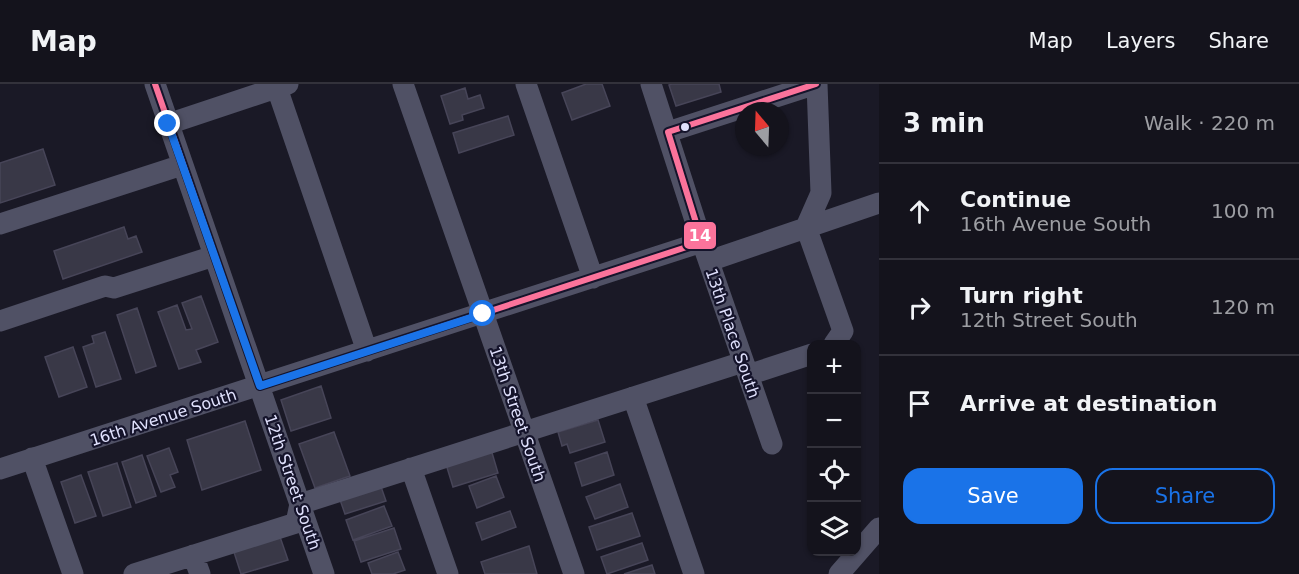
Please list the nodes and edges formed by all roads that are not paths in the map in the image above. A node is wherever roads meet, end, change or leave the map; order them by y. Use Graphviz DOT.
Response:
graph roads {
  1 [pos="154,84"];
  2 [pos="403,84"];
  3 [pos="526,84"];
  4 [pos="651,84"];
  5 [pos="817,84"];
  6 [pos="283,86"];
  7 [pos="168,124"];
  8 [pos="668,132"];
  9 [pos="182,165"];
  10 [pos="879,203"];
  11 [pos="0,224"];
  12 [pos="806,227"];
  13 [pos="705,252"];
  14 [pos="214,256"];
  15 [pos="593,278"];
  16 [pos="483,314"];
  17 [pos="0,321"];
  18 [pos="838,338"];
  19 [pos="367,351"];
  20 [pos="807,355"];
  21 [pos="746,369"];
  22 [pos="260,386"];
  23 [pos="633,397"];
  24 [pos="524,432"];
  25 [pos="772,444"];
  26 [pos="32,458"];
  27 [pos="411,468"];
  28 [pos="0,469"];
  29 [pos="300,504"];
  30 [pos="879,528"];
  31 [pos="197,565"];
  32 [pos="73,574"];
  33 [pos="134,574"];
  34 [pos="324,574"];
  35 [pos="448,574"];
  36 [pos="574,574"];
  37 [pos="694,574"];
  38 [pos="838,574"];
  1 -- 7 [label="street, 12th Street South"];
  2 -- 16 [label="street, 13th Street South"];
  3 -- 15 [label="street"];
  4 -- 8 [label="street, 13th Place South"];
  5 -- 8 [label="street"];
  5 -- 12 [label="street"];
  6 -- 7 [label="street"];
  6 -- 19 [label="street"];
  7 -- 9 [label="street, 12th Street South"];
  8 -- 13 [label="street, 13th Place South"];
  9 -- 11 [label="street"];
  9 -- 14 [label="street, 12th Street South"];
  10 -- 12 [label="street, 16th Avenue South"];
  12 -- 13 [label="street, 16th Avenue South"];
  12 -- 18 [label="street"];
  13 -- 15 [label="street, 16th Avenue South"];
  13 -- 21 [label="street, 13th Place South"];
  14 -- 17 [label="street"];
  14 -- 22 [label="street, 12th Street South"];
  15 -- 16 [label="street, 16th Avenue South"];
  16 -- 19 [label="street, 16th Avenue South"];
  16 -- 24 [label="street, 13th Street South"];
  19 -- 22 [label="street, 16th Avenue South"];
  20 -- 21 [label="street"];
  21 -- 23 [label="street"];
  21 -- 25 [label="street, 13th Place South"];
  22 -- 26 [label="street, 16th Avenue South"];
  22 -- 29 [label="street, 12th Street South"];
  23 -- 24 [label="street"];
  23 -- 37 [label="street"];
  24 -- 27 [label="street"];
  24 -- 36 [label="street, 13th Street South"];
  26 -- 28 [label="street, 16th Avenue South"];
  26 -- 32 [label="street"];
  27 -- 29 [label="street"];
  27 -- 35 [label="street"];
  29 -- 31 [label="street"];
  29 -- 34 [label="street, 12th Street South"];
  30 -- 38 [label="street"];
  31 -- 33 [label="street"];
}
